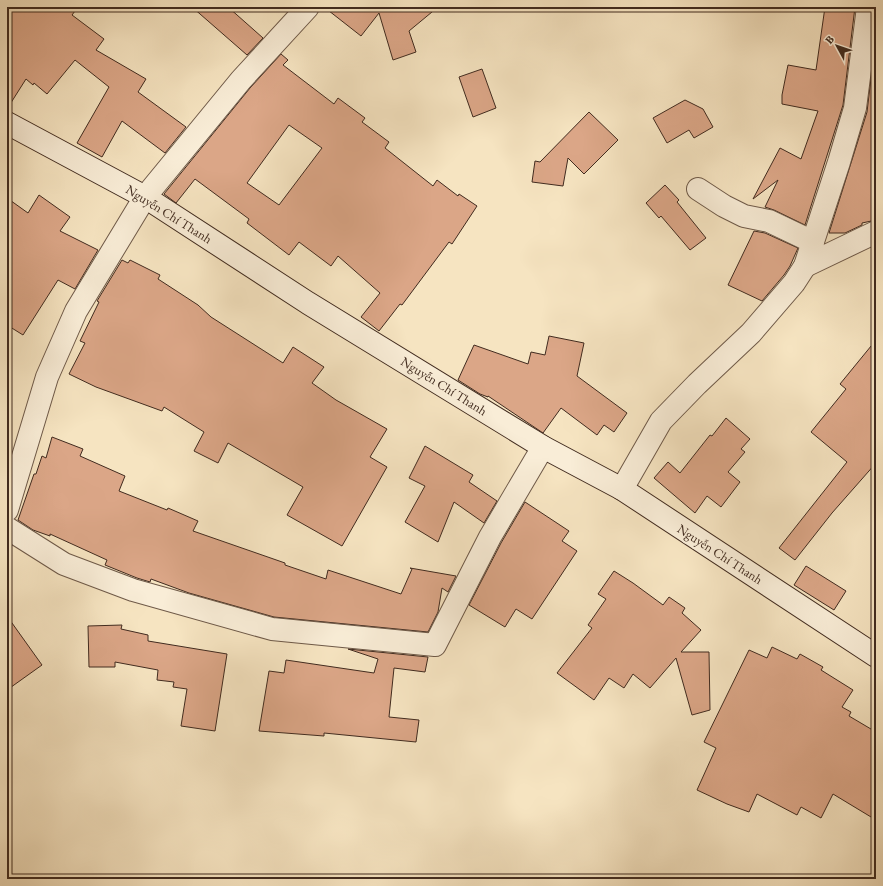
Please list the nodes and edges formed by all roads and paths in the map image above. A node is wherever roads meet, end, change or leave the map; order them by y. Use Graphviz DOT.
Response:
graph roads {
  1 [pos="308,7"];
  2 [pos="868,7"];
  3 [pos="7,123"];
  4 [pos="698,189"];
  5 [pos="145,197"];
  6 [pos="876,232"];
  7 [pos="813,242"];
  8 [pos="805,266"];
  9 [pos="543,447"];
  10 [pos="622,489"];
  11 [pos="7,510"];
  12 [pos="7,528"];
  13 [pos="876,656"];
  1 -- 5 [label="street"];
  2 -- 7 [label="street"];
  3 -- 5 [label="street, Nguyễn Chí Thanh"];
  4 -- 7 [label="street"];
  5 -- 9 [label="street, Nguyễn Chí Thanh"];
  5 -- 11 [label="street"];
  6 -- 8 [label="street"];
  7 -- 8 [label="street"];
  8 -- 10 [label="street"];
  9 -- 10 [label="street, Nguyễn Chí Thanh"];
  9 -- 12 [label="street"];
  10 -- 13 [label="street, Nguyễn Chí Thanh"];
}
